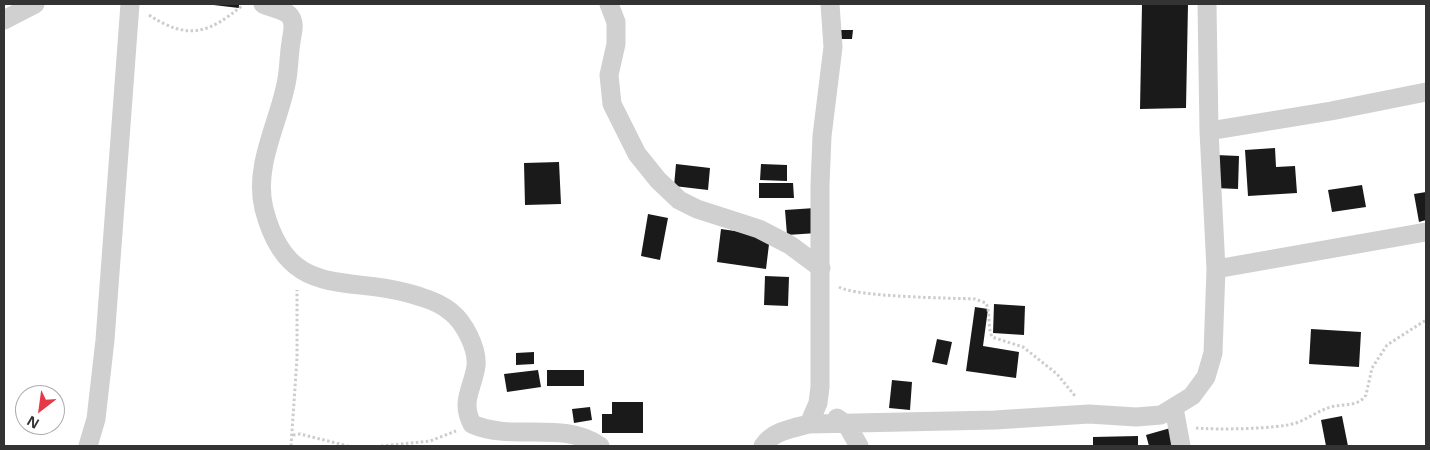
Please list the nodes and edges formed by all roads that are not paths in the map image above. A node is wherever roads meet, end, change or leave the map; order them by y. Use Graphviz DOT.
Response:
graph roads {
  1 [pos="35,4"];
  2 [pos="262,4"];
  3 [pos="609,4"];
  4 [pos="830,4"];
  5 [pos="1208,4"];
  6 [pos="137,8"];
  7 [pos="4,20"];
  8 [pos="1426,92"];
  9 [pos="1209,130"];
  10 [pos="1426,232"];
  11 [pos="821,268"];
  12 [pos="1216,269"];
  13 [pos="818,404"];
  14 [pos="1174,408"];
  15 [pos="809,424"];
  16 [pos="846,425"];
  17 [pos="88,446"];
  18 [pos="600,446"];
  19 [pos="763,446"];
  20 [pos="859,446"];
  21 [pos="1181,446"];
  1 -- 7 [label="street"];
  2 -- 18 [label="street"];
  3 -- 11 [label="street"];
  4 -- 11 [label="street"];
  5 -- 9 [label="street"];
  6 -- 17 [label="street"];
  8 -- 9 [label="street"];
  9 -- 12 [label="street"];
  10 -- 12 [label="street"];
  11 -- 13 [label="street"];
  12 -- 14 [label="street"];
  13 -- 15 [label="street"];
  13 -- 16 [label="street"];
  14 -- 16 [label="street"];
  14 -- 21 [label="street"];
  15 -- 16 [label="street"];
  15 -- 19 [label="street"];
  16 -- 20 [label="street"];
}
